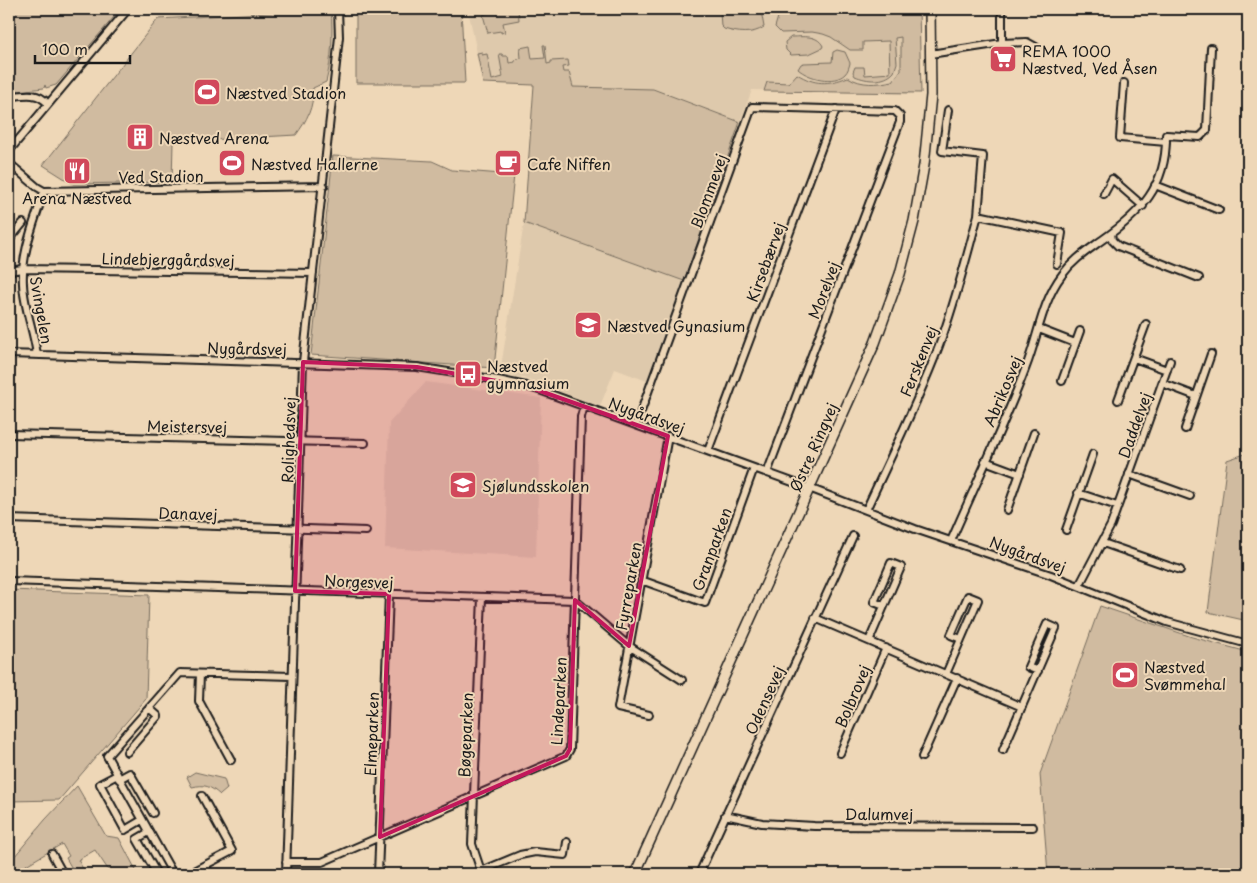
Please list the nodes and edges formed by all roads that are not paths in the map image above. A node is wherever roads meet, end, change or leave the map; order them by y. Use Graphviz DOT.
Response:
graph roads {
  1 [pos="128,9"];
  2 [pos="338,9"];
  3 [pos="930,9"];
  4 [pos="1002,9"];
  5 [pos="1002,43"];
  6 [pos="1036,47"];
  7 [pos="1211,48"];
  8 [pos="930,54"];
  9 [pos="1124,83"];
  10 [pos="9,97"];
  11 [pos="48,104"];
  12 [pos="836,109"];
  13 [pos="948,110"];
  14 [pos="900,116"];
  15 [pos="1166,142"];
  16 [pos="9,151"];
  17 [pos="9,162"];
  18 [pos="1156,185"];
  19 [pos="324,186"];
  20 [pos="44,191"];
  21 [pos="1104,194"];
  22 [pos="1143,206"];
  23 [pos="1219,210"];
  24 [pos="978,215"];
  25 [pos="23,223"];
  26 [pos="1110,234"];
  27 [pos="9,240"];
  28 [pos="1057,264"];
  29 [pos="22,269"];
  30 [pos="9,271"];
  31 [pos="313,273"];
  32 [pos="1199,278"];
  33 [pos="1146,324"];
  34 [pos="1039,329"];
  35 [pos="1080,331"];
  36 [pos="1076,343"];
  37 [pos="9,354"];
  38 [pos="1211,354"];
  39 [pos="36,355"];
  40 [pos="1134,358"];
  41 [pos="1170,361"];
  42 [pos="303,362"];
  43 [pos="1167,370"];
  44 [pos="1062,381"];
  45 [pos="1162,383"];
  46 [pos="1196,396"];
  47 [pos="1118,400"];
  48 [pos="584,406"];
  49 [pos="636,425"];
  50 [pos="1185,428"];
  51 [pos="1034,433"];
  52 [pos="9,434"];
  53 [pos="668,436"];
  54 [pos="300,442"];
  55 [pos="364,443"];
  56 [pos="708,451"];
  57 [pos="1093,454"];
  58 [pos="985,461"];
  59 [pos="754,468"];
  60 [pos="767,473"];
  61 [pos="1020,474"];
  62 [pos="1129,474"];
  63 [pos="809,488"];
  64 [pos="1078,493"];
  65 [pos="1190,496"];
  66 [pos="1117,506"];
  67 [pos="866,510"];
  68 [pos="1007,510"];
  69 [pos="9,519"];
  70 [pos="297,529"];
  71 [pos="1066,530"];
  72 [pos="366,531"];
  73 [pos="853,536"];
  74 [pos="950,541"];
  75 [pos="1103,543"];
  76 [pos="1180,570"];
  77 [pos="641,580"];
  78 [pos="9,582"];
  79 [pos="1079,586"];
  80 [pos="295,591"];
  81 [pos="389,594"];
  82 [pos="482,597"];
  83 [pos="575,600"];
  84 [pos="884,606"];
  85 [pos="815,618"];
  86 [pos="961,639"];
  87 [pos="869,641"];
  88 [pos="1248,644"];
  89 [pos="629,646"];
  90 [pos="886,648"];
  91 [pos="1038,671"];
  92 [pos="200,674"];
  93 [pos="946,674"];
  94 [pos="292,676"];
  95 [pos="957,678"];
  96 [pos="682,680"];
  97 [pos="1022,707"];
  98 [pos="149,708"];
  99 [pos="650,715"];
  100 [pos="1003,750"];
  101 [pos="127,752"];
  102 [pos="840,753"];
  103 [pos="922,758"];
  104 [pos="231,760"];
  105 [pos="118,777"];
  106 [pos="475,795"];
  107 [pos="202,796"];
  108 [pos="153,813"];
  109 [pos="726,815"];
  110 [pos="142,820"];
  111 [pos="1033,827"];
  112 [pos="149,832"];
  113 [pos="380,837"];
  114 [pos="567,842"];
  115 [pos="52,854"];
  116 [pos="286,862"];
  117 [pos="205,865"];
  118 [pos="481,871"];
  119 [pos="63,874"];
  120 [pos="157,874"];
  121 [pos="172,874"];
  122 [pos="188,874"];
  123 [pos="210,874"];
  124 [pos="286,874"];
  125 [pos="378,874"];
  126 [pos="474,874"];
  127 [pos="634,874"];
  128 [pos="699,874"];
  1 -- 11 [label="street"];
  2 -- 19 [label="street, Rolighedsvej"];
  3 -- 8 [label="street, Østre Ringvej"];
  4 -- 5 [label="street"];
  5 -- 6 [label="street"];
  5 -- 8 [label="street"];
  7 -- 15 [label="street"];
  8 -- 63 [label="street, Østre Ringvej"];
  9 -- 15 [label="street"];
  10 -- 11 [label="street"];
  11 -- 16 [label="street"];
  12 -- 14 [label="street, Blommevej"];
  12 -- 49 [label="street, Blommevej"];
  12 -- 56 [label="street, Kirsebærvej"];
  13 -- 24 [label="street, Ferskenvej"];
  14 -- 60 [label="street, Morelvej"];
  15 -- 18 [label="street, Abrikosvej"];
  17 -- 20 [label="street"];
  18 -- 22 [label="street, Abrikosvej"];
  18 -- 23 [label="street"];
  19 -- 20 [label="street, Ved Stadion"];
  19 -- 31 [label="street, Rolighedsvej"];
  20 -- 29 [label="street, Svingelen"];
  21 -- 22 [label="street"];
  22 -- 26 [label="street, Abrikosvej"];
  24 -- 28 [label="street"];
  24 -- 67 [label="street, Ferskenvej"];
  25 -- 27 [label="street"];
  26 -- 32 [label="street"];
  26 -- 34 [label="street, Abrikosvej"];
  29 -- 30 [label="street, Svingelen"];
  29 -- 31 [label="street, Lindebjerggårdsvej"];
  29 -- 39 [label="street, Svingelen"];
  31 -- 42 [label="street, Rolighedsvej"];
  33 -- 40 [label="street, Daddelvej"];
  34 -- 36 [label="street"];
  34 -- 58 [label="street, Abrikosvej"];
  35 -- 36 [label="street"];
  36 -- 44 [label="street"];
  37 -- 39 [label="street, Nygårdsvej"];
  38 -- 46 [label="street"];
  39 -- 42 [label="street, Nygårdsvej"];
  40 -- 43 [label="street"];
  40 -- 47 [label="street, Daddelvej"];
  41 -- 43 [label="street, Daddelvej"];
  42 -- 48 [label="street, Nygårdsvej"];
  42 -- 54 [label="street, Rolighedsvej"];
  43 -- 45 [label="street, Daddelvej"];
  45 -- 46 [label="street, Daddelvej"];
  45 -- 62 [label="street, Daddelvej"];
  46 -- 50 [label="street"];
  48 -- 49 [label="street, Nygårdsvej"];
  48 -- 83 [label="street, Lindeparken"];
  49 -- 53 [label="street, Nygårdsvej"];
  51 -- 61 [label="street"];
  52 -- 54 [label="street, Meistersvej"];
  53 -- 56 [label="street, Nygårdsvej"];
  53 -- 77 [label="street, Fyrreparken"];
  54 -- 55 [label="street, Meistersvej"];
  54 -- 70 [label="street, Rolighedsvej"];
  56 -- 59 [label="street, Nygårdsvej"];
  57 -- 64 [label="street, Daddelvej"];
  58 -- 61 [label="street"];
  58 -- 74 [label="street, Abrikosvej"];
  59 -- 60 [label="street, Nygårdsvej"];
  59 -- 77 [label="street, Granparken"];
  60 -- 63 [label="street, Nygårdsvej"];
  61 -- 68 [label="street"];
  62 -- 65 [label="street, Daddelvej"];
  62 -- 66 [label="street, Daddelvej"];
  63 -- 67 [label="street, Nygårdsvej"];
  63 -- 127 [label="street, Østre Ringvej"];
  64 -- 66 [label="street"];
  64 -- 71 [label="street, Daddelvej"];
  66 -- 75 [label="street, Daddelvej"];
  67 -- 74 [label="street, Nygårdsvej"];
  69 -- 70 [label="street, Danavej"];
  70 -- 72 [label="street, Danavej"];
  70 -- 80 [label="street, Rolighedsvej"];
  73 -- 85 [label="street, Odensevej"];
  74 -- 79 [label="street, Nygårdsvej"];
  75 -- 76 [label="street"];
  75 -- 79 [label="street, Daddelvej"];
  77 -- 89 [label="street, Fyrreparken"];
  78 -- 80 [label="street, Norgesvej"];
  79 -- 88 [label="street, Nygårdsvej"];
  80 -- 81 [label="street, Norgesvej"];
  80 -- 94 [label="street, Rolighedsvej"];
  81 -- 82 [label="street, Norgesvej"];
  81 -- 113 [label="street, Elmeparken"];
  82 -- 83 [label="street, Norgesvej"];
  82 -- 106 [label="street, Bøgeparken"];
  83 -- 89 [label="street"];
  83 -- 106 [label="street, Lindeparken"];
  84 -- 84 [label="street"];
  84 -- 87 [label="street"];
  85 -- 87 [label="street"];
  85 -- 109 [label="street, Odensevej"];
  86 -- 86 [label="street"];
  86 -- 93 [label="street"];
  87 -- 90 [label="street"];
  89 -- 96 [label="street"];
  89 -- 99 [label="street, Fyrreparken"];
  90 -- 93 [label="street"];
  90 -- 102 [label="street, Bolbrovej"];
  91 -- 91 [label="street"];
  91 -- 97 [label="street"];
  92 -- 94 [label="street"];
  92 -- 98 [label="street"];
  92 -- 104 [label="street"];
  93 -- 95 [label="street"];
  94 -- 116 [label="street, Rolighedsvej"];
  95 -- 97 [label="street"];
  95 -- 103 [label="street"];
  97 -- 100 [label="street"];
  98 -- 101 [label="street"];
  98 -- 105 [label="street"];
  105 -- 108 [label="street"];
  105 -- 110 [label="street"];
  105 -- 110 [label="street"];
  106 -- 113 [label="street, Lindeparken"];
  106 -- 118 [label="street, Bøgeparken"];
  107 -- 117 [label="street"];
  109 -- 111 [label="street, Dalumvej"];
  109 -- 128 [label="street, Odensevej"];
  110 -- 112 [label="street"];
  112 -- 120 [label="street"];
  112 -- 121 [label="street"];
  113 -- 116 [label="street, Lindeparken"];
  113 -- 125 [label="street, Elmeparken"];
  114 -- 118 [label="street"];
  115 -- 119 [label="street"];
  116 -- 124 [label="street, Rolighedsvej"];
  117 -- 122 [label="street"];
  117 -- 123 [label="street"];
  118 -- 126 [label="street"];
}
